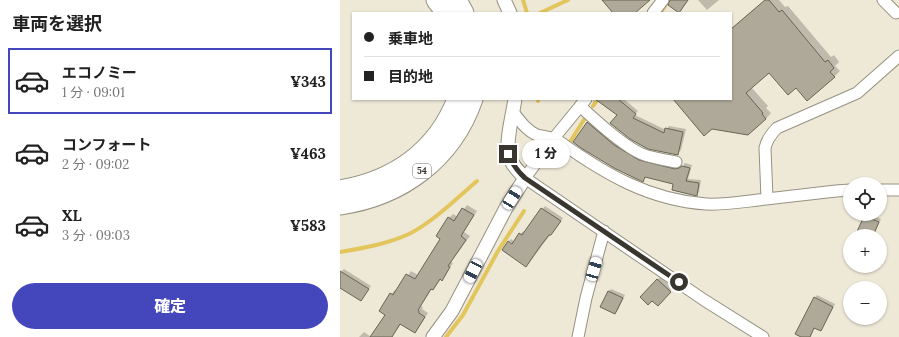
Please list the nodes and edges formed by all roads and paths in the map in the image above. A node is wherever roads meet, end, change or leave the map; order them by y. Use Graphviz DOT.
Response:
graph roads {
  1 [pos="436,0"];
  2 [pos="457,0"];
  3 [pos="504,0"];
  4 [pos="663,0"];
  5 [pos="883,0"];
  6 [pos="445,12"];
  7 [pos="463,12"];
  8 [pos="510,12"];
  9 [pos="654,12"];
  10 [pos="896,13"];
  11 [pos="899,56"];
  12 [pos="457,100"];
  13 [pos="473,100"];
  14 [pos="515,100"];
  15 [pos="583,103"];
  16 [pos="513,112"];
  17 [pos="554,138"];
  18 [pos="676,162"];
  19 [pos="525,178"];
  20 [pos="340,190"];
  21 [pos="843,190"];
  22 [pos="887,190"];
  23 [pos="899,190"];
  24 [pos="767,199"];
  25 [pos="340,205"];
  26 [pos="604,231"];
  27 [pos="433,337"];
  28 [pos="578,337"];
  29 [pos="763,337"];
  1 -- 6 [label="highway"];
  2 -- 7 [label="highway"];
  3 -- 8 [label="street"];
  4 -- 9 [label="street"];
  5 -- 10 [label="street"];
  11 -- 24 [label="street"];
  12 -- 20 [label="highway"];
  13 -- 25 [label="highway, 54"];
  14 -- 16 [label="street"];
  15 -- 17 [label="street"];
  15 -- 18 [label="street"];
  16 -- 17 [label="street"];
  16 -- 19 [label="street"];
  17 -- 19 [label="street"];
  17 -- 24 [label="street"];
  19 -- 26 [label="street"];
  19 -- 27 [label="street"];
  21 -- 24 [label="street"];
  22 -- 23 [label="street"];
  26 -- 28 [label="street"];
  26 -- 29 [label="street"];
}
